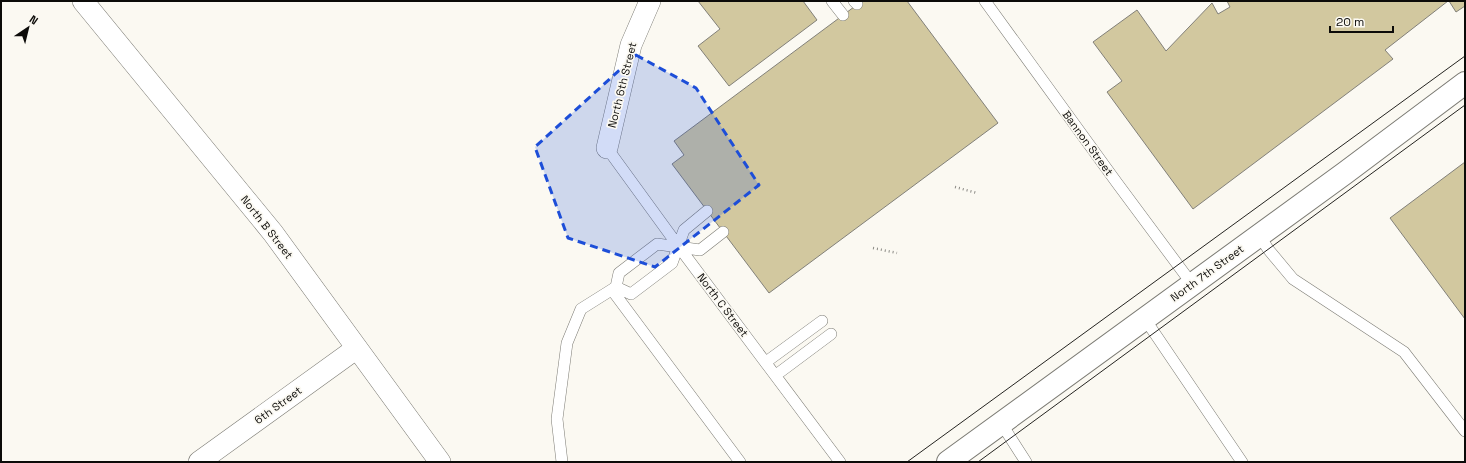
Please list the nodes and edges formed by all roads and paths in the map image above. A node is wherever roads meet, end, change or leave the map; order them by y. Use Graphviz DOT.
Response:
graph roads {
  1 [pos="83,1"];
  2 [pos="650,1"];
  3 [pos="832,1"];
  4 [pos="985,1"];
  5 [pos="843,15"];
  6 [pos="1465,83"];
  7 [pos="607,148"];
  8 [pos="955,187"];
  9 [pos="977,193"];
  10 [pos="707,210"];
  11 [pos="723,232"];
  12 [pos="1259,235"];
  13 [pos="679,247"];
  14 [pos="873,248"];
  15 [pos="897,253"];
  16 [pos="1192,284"];
  17 [pos="614,288"];
  18 [pos="1145,319"];
  19 [pos="822,321"];
  20 [pos="831,334"];
  21 [pos="357,348"];
  22 [pos="766,362"];
  23 [pos="776,375"];
  24 [pos="1001,423"];
  25 [pos="1465,431"];
  26 [pos="199,462"];
  27 [pos="440,462"];
  28 [pos="562,462"];
  29 [pos="740,462"];
  30 [pos="840,462"];
  31 [pos="948,462"];
  32 [pos="1026,462"];
  33 [pos="1242,462"];
  1 -- 21 [label="street, North B Street"];
  2 -- 7 [label="street, North 6th Street"];
  3 -- 5 [label="lane"];
  4 -- 16 [label="lane, Bannon Street"];
  6 -- 12 [label="main road, North 7th Street"];
  7 -- 13 [label="lane, North C Street"];
  8 -- 9 [label="path"];
  10 -- 13 [label="lane"];
  11 -- 13 [label="lane"];
  12 -- 16 [label="main road, North 7th Street"];
  12 -- 25 [label="lane"];
  13 -- 17 [label="lane"];
  13 -- 17 [label="lane"];
  13 -- 22 [label="lane, North C Street"];
  14 -- 15 [label="path"];
  16 -- 18 [label="main road, North 7th Street"];
  17 -- 28 [label="lane"];
  17 -- 29 [label="lane"];
  18 -- 24 [label="main road, North 7th Street"];
  18 -- 33 [label="lane"];
  19 -- 22 [label="lane"];
  20 -- 23 [label="lane"];
  21 -- 26 [label="street, 6th Street"];
  21 -- 27 [label="street, North B Street"];
  22 -- 23 [label="lane, North C Street"];
  23 -- 30 [label="lane, North C Street"];
  24 -- 31 [label="main road, North 7th Street"];
  24 -- 32 [label="lane"];
}
